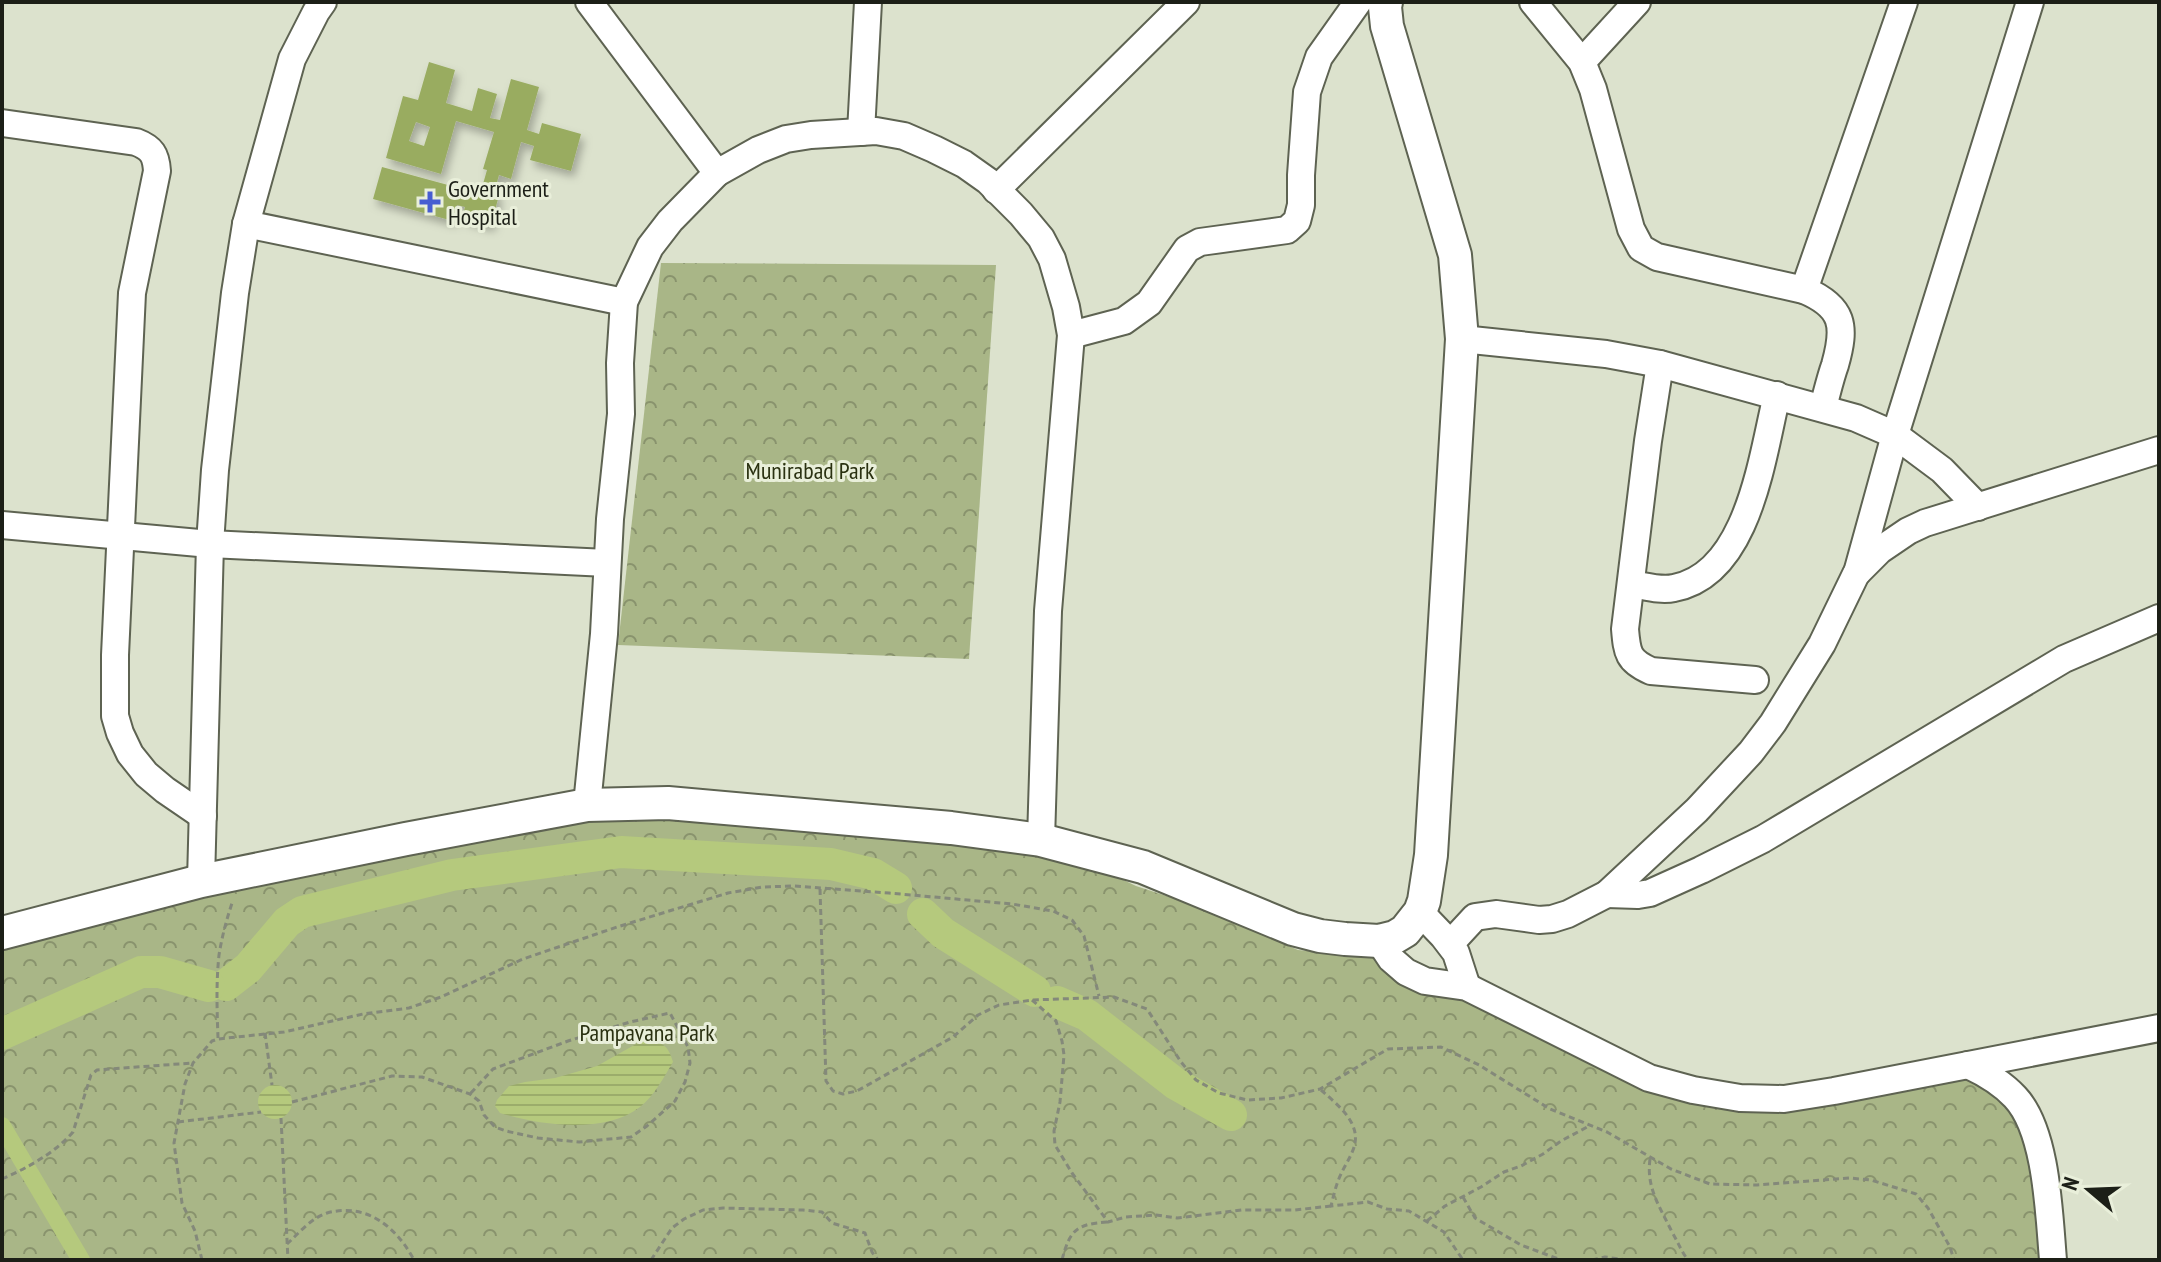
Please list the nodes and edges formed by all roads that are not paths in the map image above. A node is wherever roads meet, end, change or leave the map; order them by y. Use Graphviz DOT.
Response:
graph roads {
  1 [pos="323,2"];
  2 [pos="589,2"];
  3 [pos="868,2"];
  4 [pos="1186,2"];
  5 [pos="1533,2"];
  6 [pos="1637,2"];
  7 [pos="1904,2"];
  8 [pos="2030,2"];
  9 [pos="1374,3"];
  10 [pos="1582,62"];
  11 [pos="2,123"];
  12 [pos="861,132"];
  13 [pos="717,173"];
  14 [pos="996,190"];
  15 [pos="246,224"];
  16 [pos="1804,290"];
  17 [pos="624,302"];
  18 [pos="1071,335"];
  19 [pos="1462,339"];
  20 [pos="1660,364"];
  21 [pos="1777,395"];
  22 [pos="1823,407"];
  23 [pos="1895,435"];
  24 [pos="2159,450"];
  25 [pos="1978,507"];
  26 [pos="2,525"];
  27 [pos="121,535"];
  28 [pos="210,544"];
  29 [pos="607,563"];
  30 [pos="1856,574"];
  31 [pos="1631,584"];
  32 [pos="2159,618"];
  33 [pos="1755,680"];
  34 [pos="587,805"];
  35 [pos="203,816"];
  36 [pos="1041,840"];
  37 [pos="201,881"];
  38 [pos="1607,894"];
  39 [pos="1420,912"];
  40 [pos="2,933"];
  41 [pos="1379,941"];
  42 [pos="1450,944"];
  43 [pos="1467,987"];
  44 [pos="2159,1028"];
  45 [pos="1968,1065"];
  46 [pos="2053,1260"];
  1 -- 15 [label="street"];
  2 -- 13 [label="street"];
  3 -- 12 [label="street"];
  4 -- 14 [label="street"];
  5 -- 10 [label="street"];
  6 -- 10 [label="street"];
  7 -- 16 [label="street"];
  8 -- 23 [label="street"];
  9 -- 18 [label="street"];
  9 -- 19 [label="main road"];
  10 -- 16 [label="street"];
  11 -- 27 [label="street"];
  12 -- 13 [label="street"];
  12 -- 14 [label="street"];
  13 -- 17 [label="street"];
  14 -- 18 [label="street"];
  15 -- 17 [label="street"];
  15 -- 28 [label="street"];
  16 -- 22 [label="street"];
  17 -- 29 [label="street"];
  18 -- 36 [label="street"];
  19 -- 20 [label="street"];
  19 -- 39 [label="main road"];
  20 -- 21 [label="street"];
  20 -- 31 [label="street"];
  21 -- 22 [label="street"];
  21 -- 31 [label="street"];
  22 -- 23 [label="street"];
  23 -- 25 [label="street"];
  23 -- 30 [label="street"];
  24 -- 25 [label="street"];
  25 -- 30 [label="street"];
  26 -- 27 [label="street"];
  27 -- 28 [label="street"];
  27 -- 35 [label="street"];
  28 -- 29 [label="street"];
  28 -- 35 [label="street"];
  29 -- 34 [label="street"];
  30 -- 38 [label="street"];
  31 -- 33 [label="street"];
  32 -- 38 [label="street"];
  34 -- 36 [label="main road"];
  34 -- 37 [label="main road"];
  35 -- 37 [label="street"];
  36 -- 41 [label="main road"];
  37 -- 40 [label="main road"];
  38 -- 42 [label="street"];
  39 -- 41 [label="main road"];
  39 -- 42 [label="street"];
  41 -- 43 [label="street"];
  42 -- 43 [label="street"];
  43 -- 45 [label="street"];
  44 -- 45 [label="street"];
  45 -- 46 [label="street"];
}
